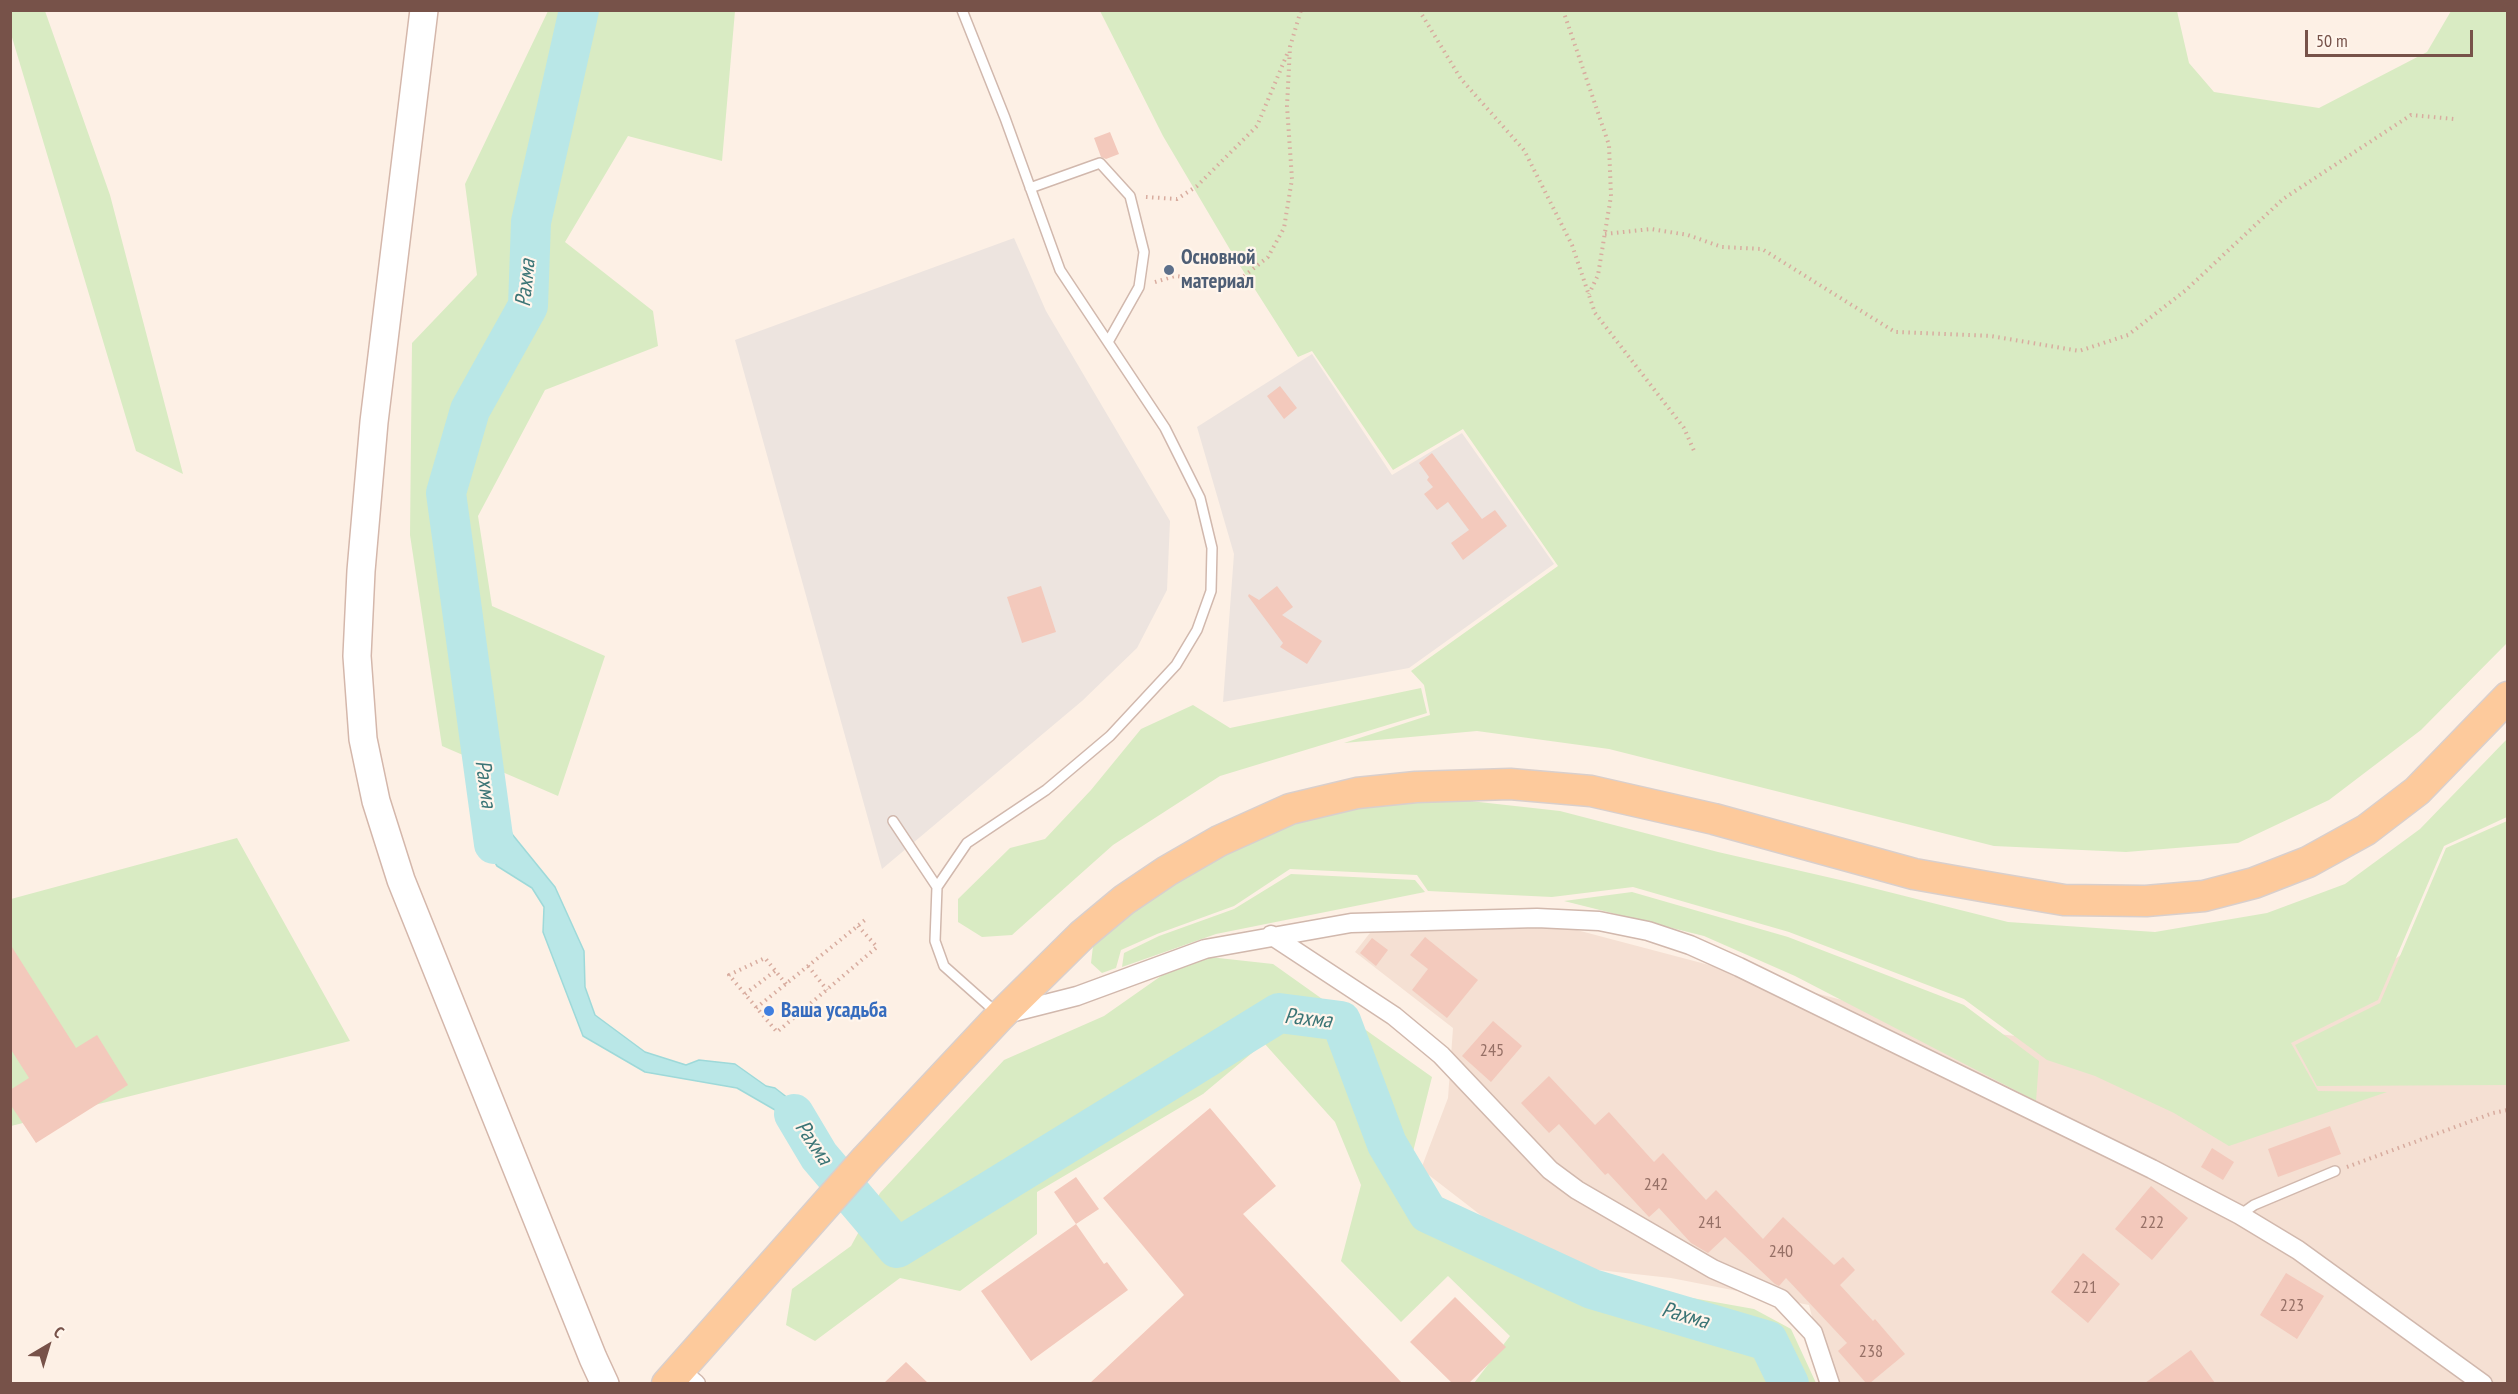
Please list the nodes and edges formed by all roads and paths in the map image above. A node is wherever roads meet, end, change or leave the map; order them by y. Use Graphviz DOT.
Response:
graph roads {
  1 [pos="423,10"];
  2 [pos="962,10"];
  3 [pos="1301,10"];
  4 [pos="1419,10"];
  5 [pos="1563,10"];
  6 [pos="1290,47"];
  7 [pos="2454,119"];
  8 [pos="1030,188"];
  9 [pos="1130,196"];
  10 [pos="1605,234"];
  11 [pos="1139,287"];
  12 [pos="1589,295"];
  13 [pos="1108,342"];
  14 [pos="1695,453"];
  15 [pos="2508,697"];
  16 [pos="893,820"];
  17 [pos="937,887"];
  18 [pos="865,920"];
  19 [pos="858,926"];
  20 [pos="1271,935"];
  21 [pos="808,966"];
  22 [pos="775,970"];
  23 [pos="786,984"];
  24 [pos="827,990"];
  25 [pos="745,994"];
  26 [pos="756,1008"];
  27 [pos="1000,1016"];
  28 [pos="2508,1110"];
  29 [pos="2335,1171"];
  30 [pos="2240,1215"];
  31 [pos="681,1379"];
  32 [pos="605,1383"];
  33 [pos="1830,1383"];
  34 [pos="2483,1383"];
  1 -- 32 [label="street"];
  2 -- 8 [label="lane"];
  3 -- 6 [label="path"];
  4 -- 12 [label="path"];
  5 -- 10 [label="path"];
  6 -- 9 [label="path"];
  6 -- 11 [label="path"];
  7 -- 10 [label="path"];
  8 -- 9 [label="lane"];
  8 -- 13 [label="lane"];
  9 -- 11 [label="lane"];
  10 -- 12 [label="path"];
  11 -- 13 [label="lane"];
  12 -- 14 [label="path"];
  13 -- 17 [label="lane"];
  15 -- 27 [label="main road"];
  16 -- 17 [label="lane"];
  17 -- 27 [label="lane"];
  18 -- 19 [label="path"];
  19 -- 21 [label="path"];
  19 -- 24 [label="path"];
  20 -- 27 [label="street"];
  20 -- 30 [label="street"];
  20 -- 33 [label="street"];
  21 -- 23 [label="path"];
  21 -- 24 [label="path"];
  22 -- 23 [label="path"];
  22 -- 25 [label="path"];
  22 -- 25 [label="path"];
  23 -- 26 [label="path"];
  24 -- 26 [label="path"];
  25 -- 26 [label="path"];
  27 -- 31 [label="main road"];
  28 -- 29 [label="path"];
  29 -- 30 [label="lane"];
  30 -- 34 [label="street"];
}
